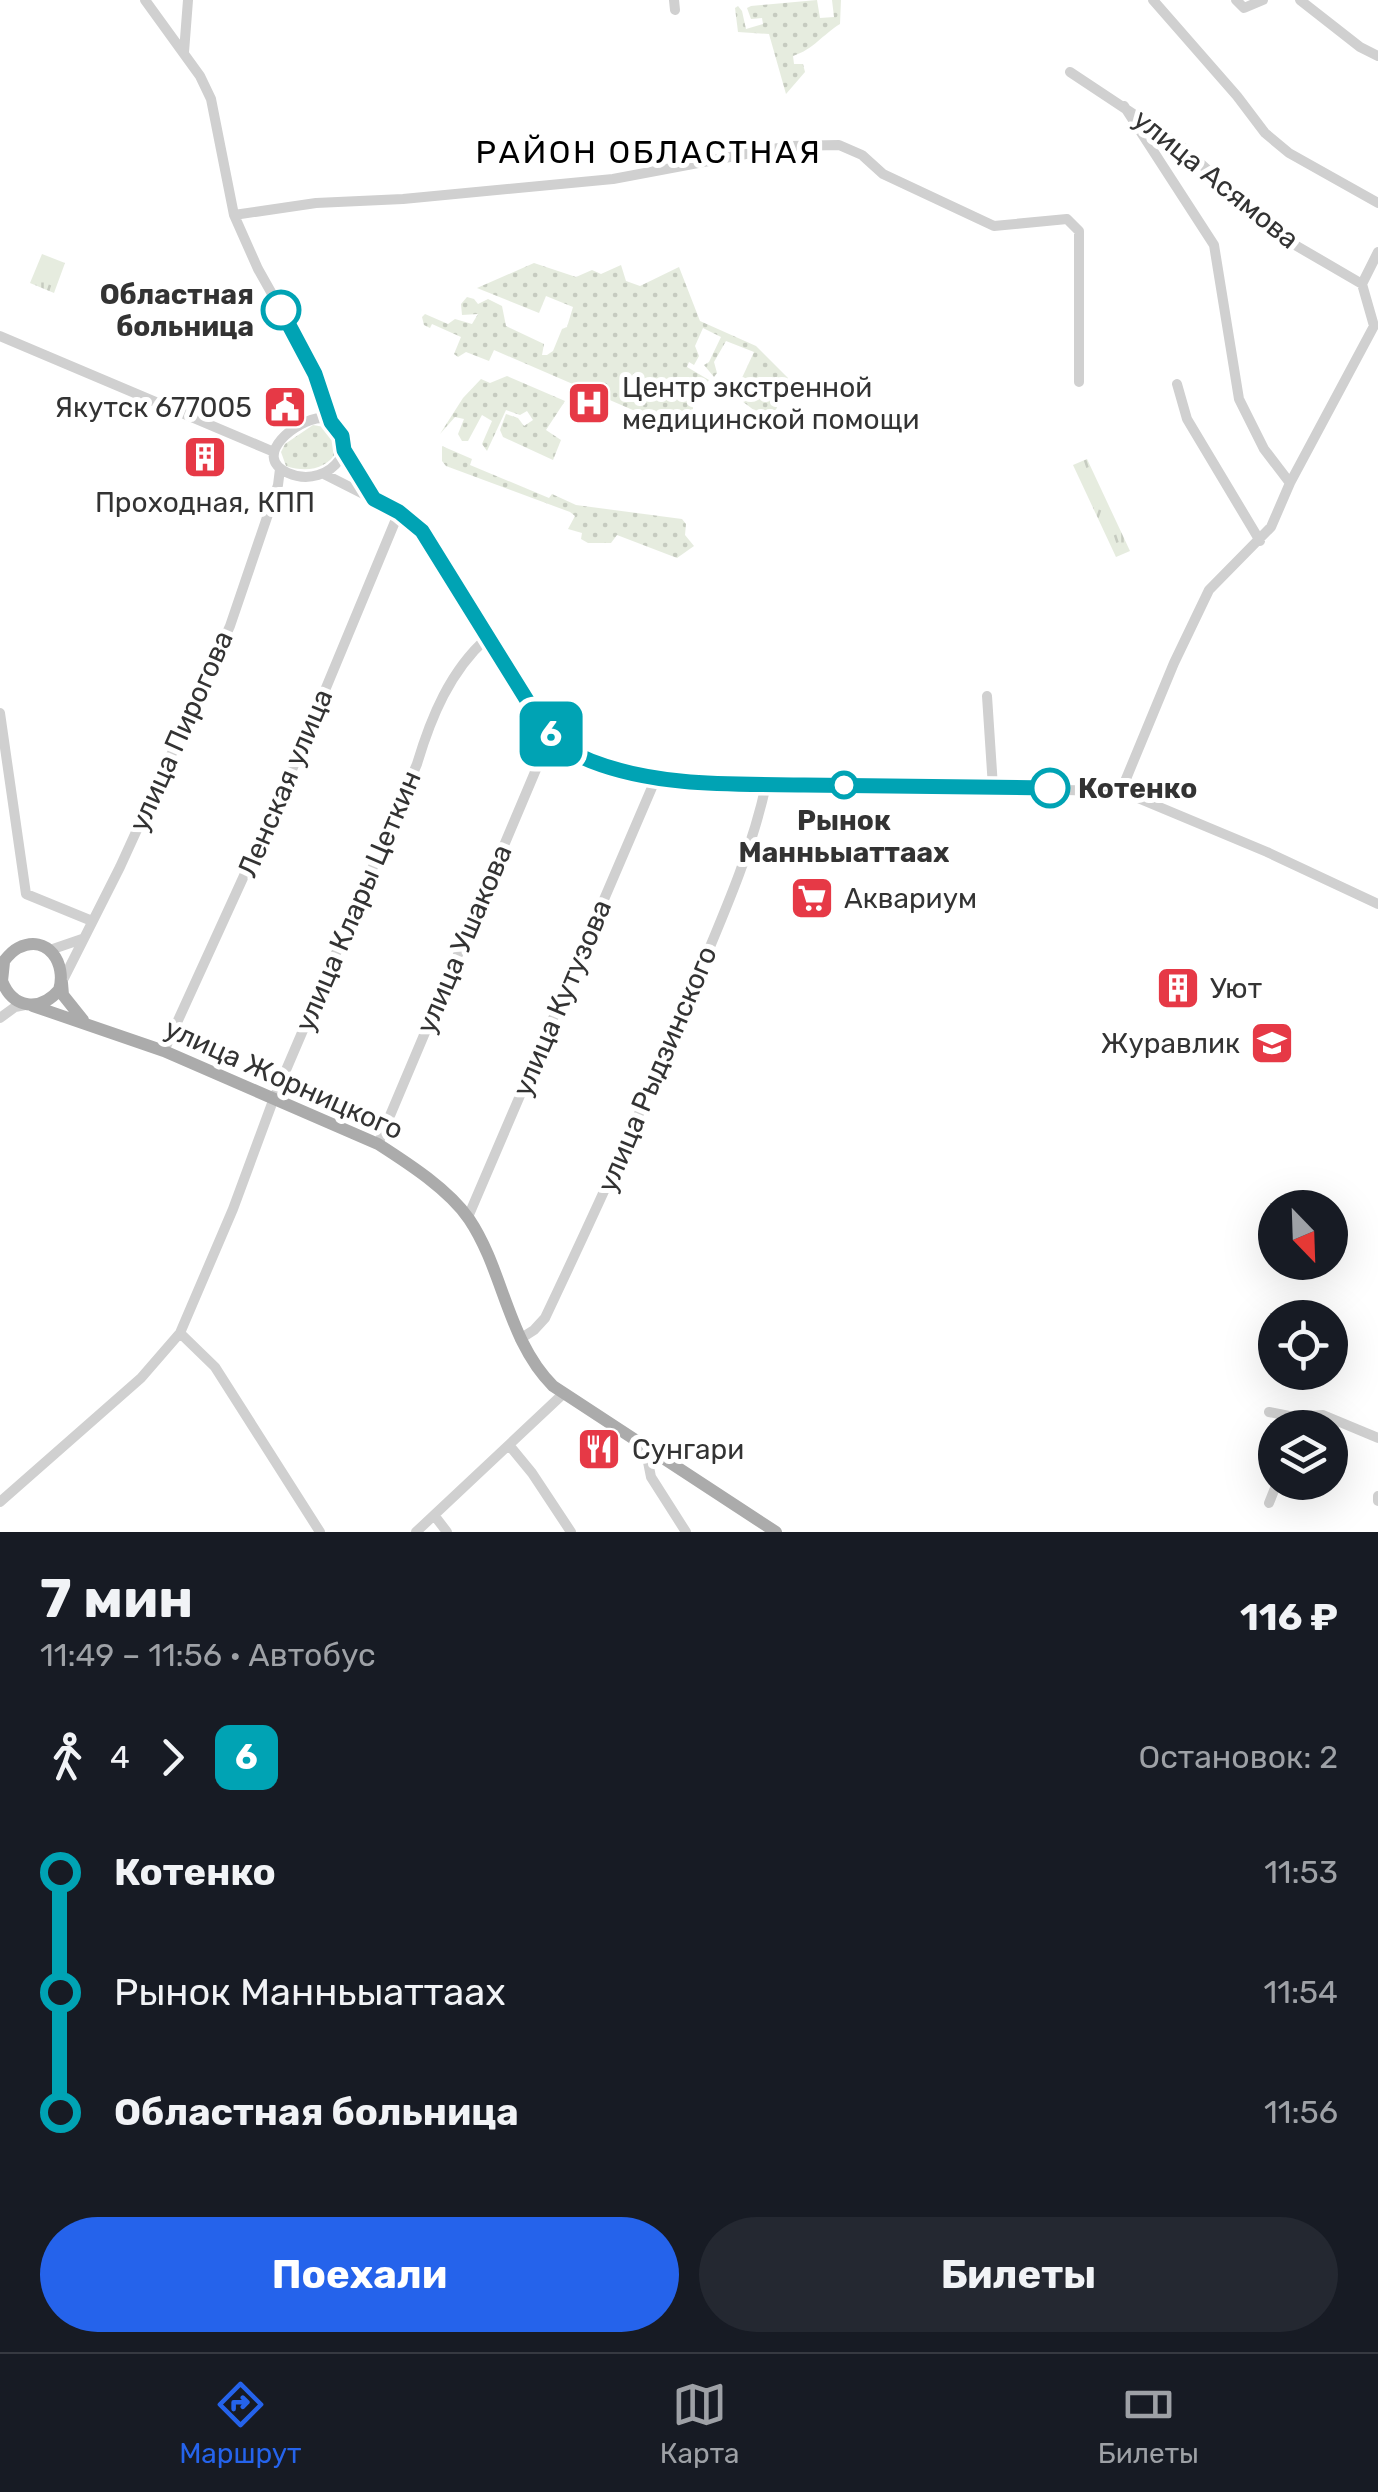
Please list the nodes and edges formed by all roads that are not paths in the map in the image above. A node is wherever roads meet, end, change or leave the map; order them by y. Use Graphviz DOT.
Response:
graph roads {
  1 [pos="145,0"];
  2 [pos="188,0"];
  3 [pos="1153,0"];
  4 [pos="1236,0"];
  5 [pos="1264,0"];
  6 [pos="1300,0"];
  7 [pos="184,52"];
  8 [pos="1378,56"];
  9 [pos="1070,72"];
  10 [pos="1124,106"];
  11 [pos="1378,203"];
  12 [pos="234,215"];
  13 [pos="1378,252"];
  14 [pos="1362,284"];
  15 [pos="0,336"];
  16 [pos="1079,382"];
  17 [pos="1177,384"];
  18 [pos="324,401"];
  19 [pos="312,418"];
  20 [pos="331,422"];
  21 [pos="344,450"];
  22 [pos="274,452"];
  23 [pos="280,468"];
  24 [pos="324,474"];
  25 [pos="294,476"];
  26 [pos="1290,482"];
  27 [pos="278,485"];
  28 [pos="374,499"];
  29 [pos="399,512"];
  30 [pos="1260,541"];
  31 [pos="487,638"];
  32 [pos="988,696"];
  33 [pos="0,713"];
  34 [pos="551,734"];
  35 [pos="656,778"];
  36 [pos="766,785"];
  37 [pos="993,787"];
  38 [pos="1121,791"];
  39 [pos="1378,904"];
  40 [pos="92,921"];
  41 [pos="83,939"];
  42 [pos="50,950"];
  43 [pos="2,964"];
  44 [pos="62,983"];
  45 [pos="2,992"];
  46 [pos="29,1005"];
  47 [pos="0,1018"];
  48 [pos="85,1022"];
  49 [pos="164,1050"];
  50 [pos="274,1098"];
  51 [pos="378,1144"];
  52 [pos="468,1218"];
  53 [pos="180,1332"];
  54 [pos="520,1338"];
  55 [pos="563,1394"];
  56 [pos="1348,1425"];
  57 [pos="1378,1438"];
  58 [pos="509,1445"];
  59 [pos="645,1447"];
  60 [pos="0,1502"];
  61 [pos="434,1515"];
  62 [pos="320,1532"];
  63 [pos="416,1532"];
  64 [pos="447,1532"];
  65 [pos="571,1532"];
  66 [pos="686,1532"];
  67 [pos="776,1532"];
  1 -- 7 [label="street"];
  2 -- 7 [label="street"];
  3 -- 11 [label="street"];
  4 -- 5 [label="street"];
  6 -- 8 [label="street"];
  7 -- 12 [label="street"];
  9 -- 10 [label="street, улица Асямова"];
  10 -- 14 [label="street, улица Асямова"];
  10 -- 26 [label="street"];
  12 -- 16 [label="street"];
  12 -- 18 [label="street"];
  13 -- 14 [label="street"];
  14 -- 26 [label="street"];
  15 -- 22 [label="street"];
  17 -- 30 [label="street"];
  18 -- 19 [label="street"];
  18 -- 20 [label="street"];
  19 -- 20 [label="street"];
  19 -- 22 [label="street"];
  20 -- 21 [label="street"];
  21 -- 24 [label="street"];
  21 -- 28 [label="street"];
  22 -- 23 [label="street"];
  23 -- 25 [label="street"];
  23 -- 27 [label="street, улица Пирогова"];
  24 -- 25 [label="street"];
  24 -- 28 [label="street"];
  25 -- 27 [label="street"];
  26 -- 30 [label="street"];
  27 -- 40 [label="street, улица Пирогова"];
  28 -- 29 [label="street"];
  29 -- 31 [label="street"];
  29 -- 49 [label="street, Ленская улица"];
  30 -- 38 [label="street"];
  31 -- 34 [label="street"];
  31 -- 50 [label="street, улица Клары Цеткин"];
  32 -- 37 [label="street"];
  33 -- 40 [label="street"];
  34 -- 35 [label="street"];
  34 -- 51 [label="street, улица Ушакова"];
  35 -- 36 [label="street"];
  35 -- 52 [label="street, улица Кутузова"];
  36 -- 37 [label="street"];
  36 -- 54 [label="street, улица Рыдзинского"];
  37 -- 38 [label="street"];
  38 -- 39 [label="street"];
  40 -- 41 [label="street, улица Пирогова"];
  41 -- 42 [label="street"];
  41 -- 44 [label="street, улица Пирогова"];
  42 -- 43 [label="main road"];
  42 -- 44 [label="main road"];
  43 -- 45 [label="main road"];
  44 -- 46 [label="main road"];
  44 -- 48 [label="main road"];
  45 -- 46 [label="main road"];
  46 -- 47 [label="street"];
  46 -- 48 [label="main road, улица Жорницкого"];
  48 -- 49 [label="main road, улица Жорницкого"];
  49 -- 50 [label="main road, улица Жорницкого"];
  50 -- 51 [label="main road, улица Жорницкого"];
  50 -- 53 [label="street, улица Клары Цеткин"];
  51 -- 52 [label="main road, улица Жорницкого"];
  52 -- 54 [label="main road, улица Жорницкого"];
  53 -- 60 [label="street, улица Клары Цеткин"];
  53 -- 62 [label="street"];
  54 -- 55 [label="main road, улица Жорницкого"];
  55 -- 58 [label="street"];
  55 -- 59 [label="main road, улица Жорницкого"];
  56 -- 57 [label="street"];
  58 -- 61 [label="street"];
  58 -- 65 [label="street"];
  59 -- 66 [label="street"];
  59 -- 67 [label="main road, улица Жорницкого"];
  61 -- 63 [label="street"];
  61 -- 64 [label="street"];
}
